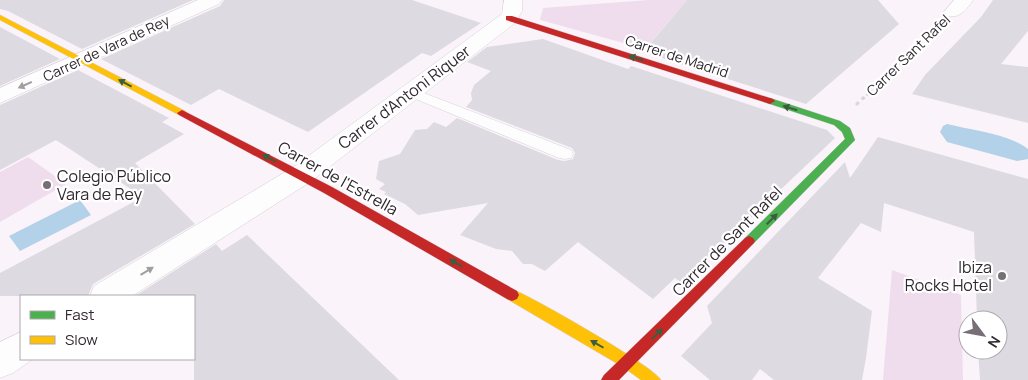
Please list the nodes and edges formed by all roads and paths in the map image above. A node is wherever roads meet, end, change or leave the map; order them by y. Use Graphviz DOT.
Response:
graph roads {
  1 [pos="213,0"];
  2 [pos="958,6"];
  3 [pos="511,9"];
  4 [pos="0,17"];
  5 [pos="81,60"];
  6 [pos="411,92"];
  7 [pos="0,96"];
  8 [pos="851,110"];
  9 [pos="837,123"];
  10 [pos="565,154"];
  11 [pos="301,175"];
  12 [pos="108,295"];
  13 [pos="20,349"];
  14 [pos="0,361"];
  15 [pos="628,362"];
  16 [pos="609,380"];
  17 [pos="653,380"];
  1 -- 5 [label="street, Carrer de Vara de Rey"];
  2 -- 8 [label="path, Carrer Sant Rafel"];
  3 -- 6 [label="street, Carrer d'Antoni Riquer"];
  9 -- 3 [label="street, Carrer de Madrid, one-way"];
  4 -- 5 [label="street, Carrer de l'Estrella"];
  5 -- 7 [label="street, Carrer de Vara de Rey, one-way"];
  11 -- 5 [label="street, Carrer de l'Estrella, one-way"];
  6 -- 10 [label="lane"];
  6 -- 11 [label="street, Carrer d'Antoni Riquer"];
  15 -- 9 [label="street, Carrer de Sant Rafel, one-way"];
  12 -- 11 [label="street, Carrer d'Antoni Riquer, one-way"];
  15 -- 11 [label="street, Carrer de l'Estrella, one-way"];
  13 -- 14 [label="street"];
  15 -- 16 [label="street, Carrer de Sant Rafel"];
  15 -- 17 [label="street, Carrer de l'Estrella"];
}
